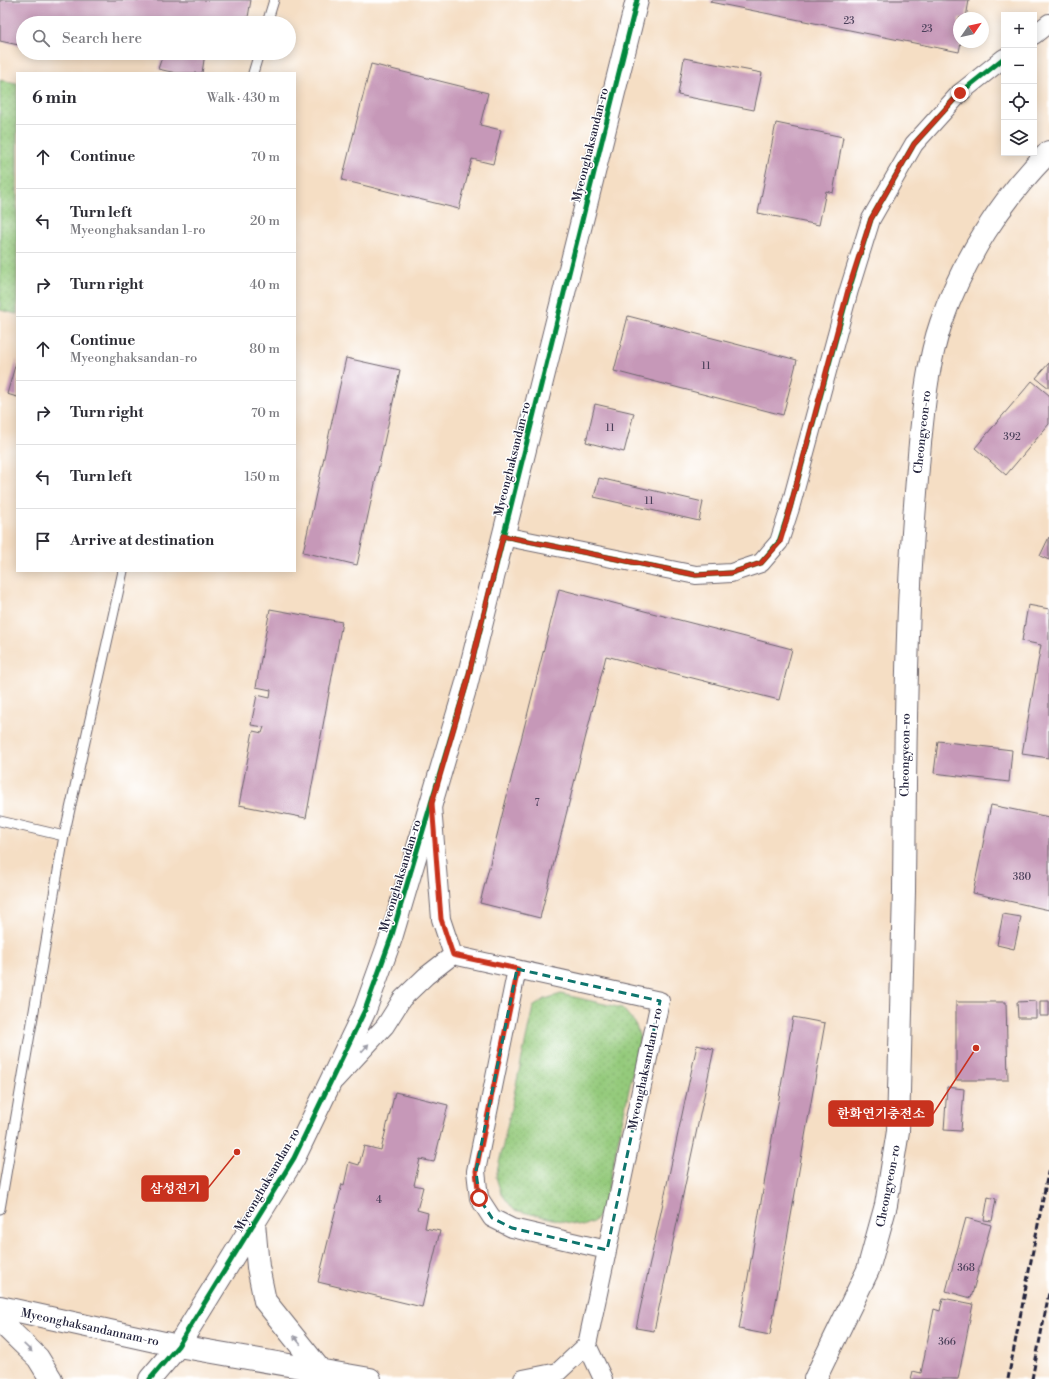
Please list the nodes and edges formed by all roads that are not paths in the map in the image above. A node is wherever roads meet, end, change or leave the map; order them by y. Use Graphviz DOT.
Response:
graph roads {
  1 [pos="274,0"];
  2 [pos="637,0"];
  3 [pos="269,16"];
  4 [pos="1049,23"];
  5 [pos="1037,32"];
  6 [pos="257,60"];
  7 [pos="1001,60"];
  8 [pos="253,72"];
  9 [pos="1049,152"];
  10 [pos="503,536"];
  11 [pos="123,572"];
  12 [pos="432,803"];
  13 [pos="0,822"];
  14 [pos="64,836"];
  15 [pos="453,955"];
  16 [pos="518,969"];
  17 [pos="329,1088"];
  18 [pos="0,1209"];
  19 [pos="254,1223"];
  20 [pos="607,1250"];
  21 [pos="0,1307"];
  22 [pos="0,1321"];
  23 [pos="586,1345"];
  24 [pos="178,1346"];
  25 [pos="321,1371"];
  26 [pos="51,1379"];
  27 [pos="150,1379"];
  28 [pos="370,1379"];
  29 [pos="524,1379"];
  30 [pos="603,1379"];
  31 [pos="815,1379"];
  1 -- 3 [label="lane"];
  2 -- 10 [label="street, Myeonghaksandan-ro"];
  4 -- 5 [label="street"];
  6 -- 8 [label="lane"];
  7 -- 10 [label="street"];
  9 -- 31 [label="street, Cheongyeon-ro"];
  10 -- 12 [label="street, Myeonghaksandan-ro"];
  11 -- 14 [label="lane"];
  12 -- 15 [label="street"];
  12 -- 17 [label="street, Myeonghaksandan-ro"];
  13 -- 14 [label="lane"];
  14 -- 18 [label="lane"];
  15 -- 16 [label="street, Myeonghaksandan 1-ro"];
  17 -- 15 [label="street, one-way"];
  16 -- 20 [label="street"];
  16 -- 20 [label="street, Myeonghaksandan 1-ro"];
  17 -- 19 [label="street, Myeonghaksandan-ro"];
  19 -- 24 [label="street, Myeonghaksandan-ro"];
  25 -- 19 [label="street, one-way"];
  20 -- 23 [label="street, Myeonghaksandan 1-ro"];
  21 -- 24 [label="street, Myeonghaksandannam-ro"];
  22 -- 26 [label="street, one-way"];
  23 -- 29 [label="street"];
  23 -- 30 [label="street"];
  24 -- 25 [label="street, Myeonghaksandannam-ro"];
  24 -- 27 [label="street, Myeonghaksandan-ro"];
  25 -- 28 [label="street, Myeonghaksandannam-ro"];
}
